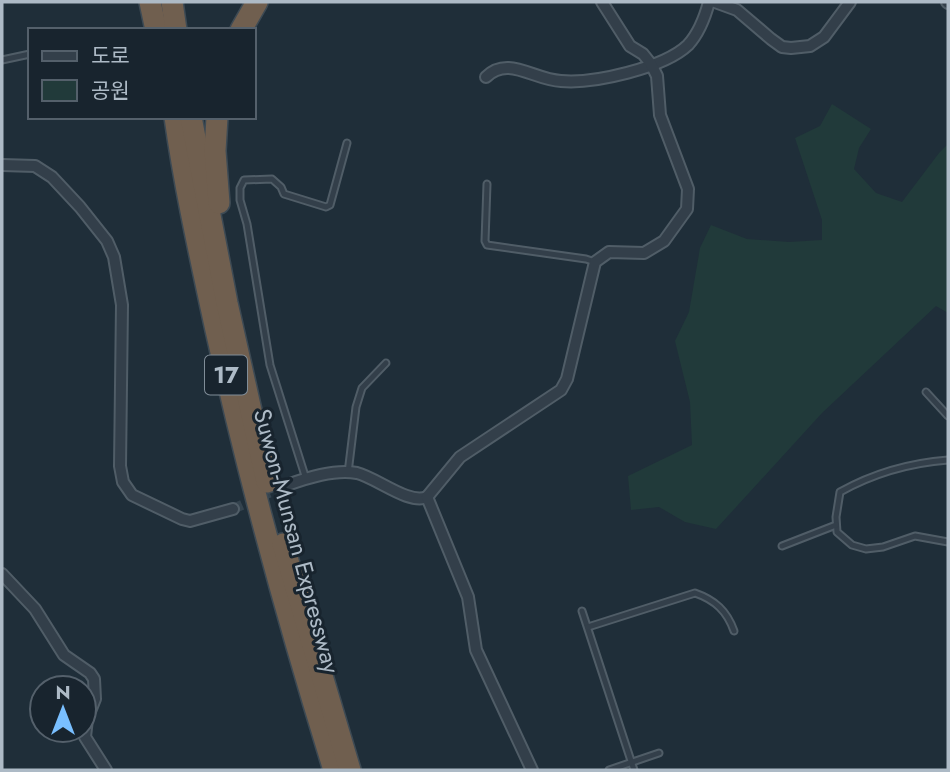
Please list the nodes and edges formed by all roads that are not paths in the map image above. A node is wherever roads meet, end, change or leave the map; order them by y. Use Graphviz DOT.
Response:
graph roads {
  1 [pos="150,2"];
  2 [pos="159,2"];
  3 [pos="172,2"];
  4 [pos="257,2"];
  5 [pos="602,2"];
  6 [pos="709,2"];
  7 [pos="715,2"];
  8 [pos="850,2"];
  9 [pos="156,28"];
  10 [pos="163,28"];
  11 [pos="176,28"];
  12 [pos="242,28"];
  13 [pos="28,54"];
  14 [pos="2,60"];
  15 [pos="651,64"];
  16 [pos="486,77"];
  17 [pos="174,119"];
  18 [pos="191,119"];
  19 [pos="216,119"];
  20 [pos="347,143"];
  21 [pos="2,165"];
  22 [pos="487,184"];
  23 [pos="595,262"];
  24 [pos="386,363"];
  25 [pos="926,392"];
  26 [pos="948,416"];
  27 [pos="948,460"];
  28 [pos="264,468"];
  29 [pos="348,472"];
  30 [pos="306,479"];
  31 [pos="286,485"];
  32 [pos="428,497"];
  33 [pos="233,509"];
  34 [pos="836,525"];
  35 [pos="948,542"];
  36 [pos="782,546"];
  37 [pos="2,574"];
  38 [pos="582,611"];
  39 [pos="299,625"];
  40 [pos="588,627"];
  41 [pos="734,631"];
  42 [pos="317,689"];
  43 [pos="659,753"];
  44 [pos="631,763"];
  45 [pos="106,770"];
  46 [pos="334,770"];
  47 [pos="350,770"];
  48 [pos="532,770"];
  49 [pos="609,770"];
  50 [pos="634,770"];
  1 -- 9 [label="highway"];
  2 -- 10 [label="highway"];
  3 -- 11 [label="highway"];
  4 -- 12 [label="highway"];
  5 -- 15 [label="street"];
  6 -- 15 [label="street"];
  7 -- 8 [label="street"];
  13 -- 14 [label="lane"];
  15 -- 16 [label="street"];
  15 -- 23 [label="street"];
  17 -- 39 [label="highway, Suwon-Munsan Expressway / 17"];
  18 -- 28 [label="highway, Suwon-Munsan Expressway / 17"];
  19 -- 28 [label="highway"];
  20 -- 30 [label="lane"];
  21 -- 33 [label="street"];
  22 -- 23 [label="lane"];
  23 -- 32 [label="street"];
  24 -- 29 [label="lane"];
  25 -- 26 [label="lane"];
  27 -- 34 [label="lane"];
  28 -- 39 [label="highway, Suwon-Munsan Expressway / 17"];
  29 -- 30 [label="street"];
  29 -- 32 [label="street"];
  30 -- 31 [label="street"];
  32 -- 48 [label="street"];
  34 -- 35 [label="lane"];
  34 -- 36 [label="lane"];
  37 -- 45 [label="street"];
  38 -- 40 [label="lane"];
  39 -- 42 [label="highway, Suwon-Munsan Expressway / 17"];
  40 -- 41 [label="lane"];
  40 -- 44 [label="lane"];
  42 -- 46 [label="highway, Suwon-Munsan Expressway / 17"];
  42 -- 47 [label="highway, Suwon-Munsan Expressway / 17"];
  43 -- 44 [label="lane"];
  44 -- 49 [label="lane"];
  44 -- 50 [label="lane"];
}
